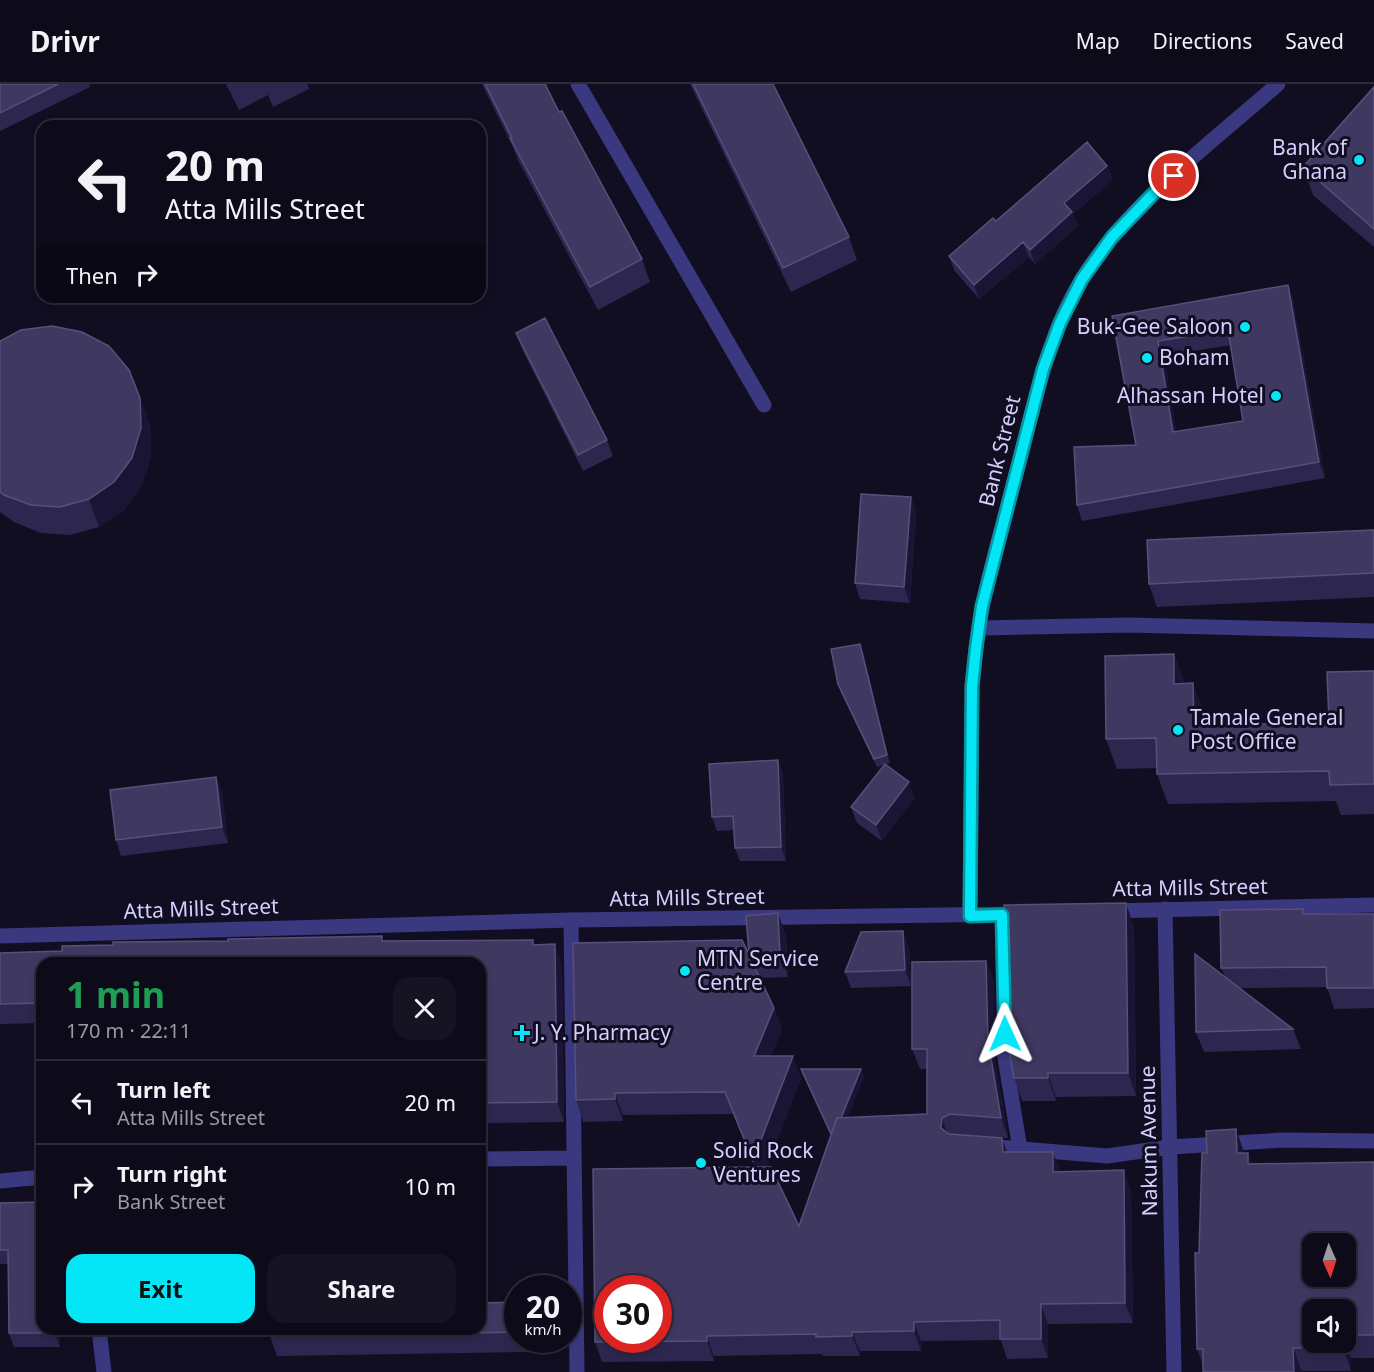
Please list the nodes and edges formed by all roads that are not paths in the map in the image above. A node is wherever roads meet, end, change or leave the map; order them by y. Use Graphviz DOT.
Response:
graph roads {
  1 [pos="578,84"];
  2 [pos="1278,84"];
  3 [pos="764,405"];
  4 [pos="979,628"];
  5 [pos="1374,630"];
  6 [pos="1374,905"];
  7 [pos="1165,909"];
  8 [pos="1095,912"];
  9 [pos="1037,914"];
  10 [pos="1002,915"];
  11 [pos="970,916"];
  12 [pos="571,920"];
  13 [pos="0,936"];
  14 [pos="1374,1141"];
  15 [pos="967,1144"];
  16 [pos="1170,1148"];
  17 [pos="1020,1149"];
  18 [pos="574,1158"];
  19 [pos="486,1159"];
  20 [pos="36,1178"];
  21 [pos="0,1181"];
  22 [pos="100,1335"];
  23 [pos="104,1372"];
  24 [pos="577,1372"];
  25 [pos="1174,1372"];
  1 -- 3 [label="street"];
  2 -- 4 [label="street, Bank Street"];
  4 -- 5 [label="street"];
  4 -- 11 [label="street, Bank Street"];
  6 -- 7 [label="street, Atta Mills Street"];
  7 -- 8 [label="street, Atta Mills Street"];
  7 -- 16 [label="street, Nakum Avenue"];
  9 -- 10 [label="street, Atta Mills Street"];
  10 -- 11 [label="street, Atta Mills Street"];
  10 -- 17 [label="street"];
  11 -- 12 [label="street, Atta Mills Street"];
  12 -- 13 [label="street, Atta Mills Street"];
  12 -- 18 [label="street"];
  14 -- 16 [label="street"];
  15 -- 17 [label="street"];
  16 -- 17 [label="street"];
  16 -- 25 [label="street, Nakum Avenue"];
  18 -- 19 [label="street"];
  18 -- 24 [label="street"];
  20 -- 21 [label="street"];
  22 -- 23 [label="street"];
}
